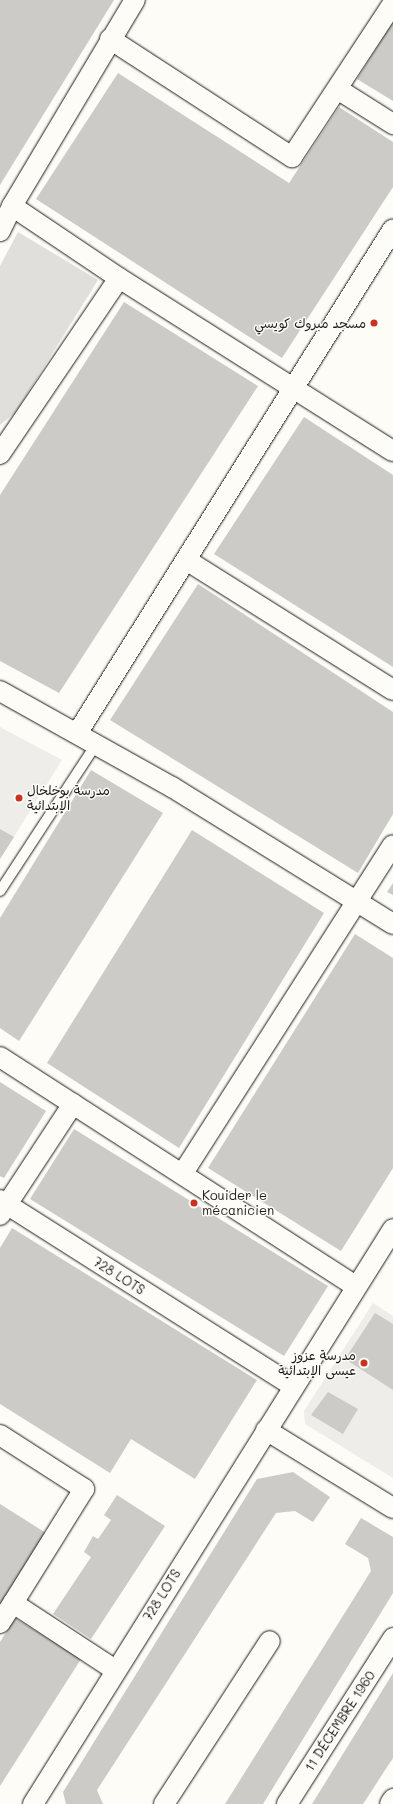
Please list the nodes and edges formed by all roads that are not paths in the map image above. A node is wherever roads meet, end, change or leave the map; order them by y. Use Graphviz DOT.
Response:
graph roads {
  1 [pos="135,0"];
  2 [pos="393,3"];
  3 [pos="110,39"];
  4 [pos="339,90"];
  5 [pos="393,124"];
  6 [pos="12,206"];
  7 [pos="393,229"];
  8 [pos="0,231"];
  9 [pos="119,278"];
  10 [pos="294,387"];
  11 [pos="393,451"];
  12 [pos="0,454"];
  13 [pos="188,561"];
  14 [pos="393,690"];
  15 [pos="0,691"];
  16 [pos="78,732"];
  17 [pos="97,743"];
  18 [pos="393,845"];
  19 [pos="0,891"];
  20 [pos="356,901"];
  21 [pos="393,924"];
  22 [pos="0,1057"];
  23 [pos="73,1104"];
  24 [pos="183,1173"];
  25 [pos="2,1207"];
  26 [pos="393,1230"];
  27 [pos="355,1286"];
  28 [pos="292,1386"];
  29 [pos="266,1430"];
  30 [pos="0,1435"];
  31 [pos="393,1508"];
  32 [pos="13,1603"];
  33 [pos="0,1623"];
  34 [pos="393,1638"];
  35 [pos="270,1641"];
  36 [pos="115,1670"];
  37 [pos="393,1799"];
  38 [pos="33,1804"];
  39 [pos="164,1804"];
  40 [pos="287,1804"];
  41 [pos="390,1804"];
  1 -- 3 [label="street"];
  2 -- 4 [label="street"];
  3 -- 4 [label="street"];
  3 -- 6 [label="street"];
  4 -- 5 [label="street"];
  6 -- 8 [label="street"];
  6 -- 9 [label="street"];
  7 -- 10 [label="street"];
  9 -- 10 [label="street"];
  9 -- 12 [label="street"];
  10 -- 11 [label="street"];
  10 -- 13 [label="street"];
  13 -- 14 [label="street"];
  13 -- 16 [label="street"];
  15 -- 16 [label="street"];
  16 -- 17 [label="street"];
  17 -- 19 [label="lane"];
  17 -- 20 [label="street"];
  18 -- 20 [label="street"];
  20 -- 21 [label="street"];
  20 -- 24 [label="street"];
  22 -- 23 [label="street"];
  23 -- 24 [label="street"];
  23 -- 25 [label="street, 728 LOTS"];
  24 -- 27 [label="street"];
  25 -- 28 [label="street, 728 LOTS"];
  26 -- 27 [label="street, 728 LOTS"];
  27 -- 28 [label="street, 728 LOTS"];
  28 -- 29 [label="street, 728 LOTS"];
  29 -- 31 [label="street"];
  29 -- 36 [label="street, 728 LOTS"];
  30 -- 32 [label="street"];
  32 -- 33 [label="street"];
  32 -- 36 [label="street"];
  34 -- 40 [label="street, 11 DÉCEMBRE 1960"];
  35 -- 39 [label="street"];
  36 -- 38 [label="street, 728 LOTS"];
  37 -- 41 [label="street"];
}
